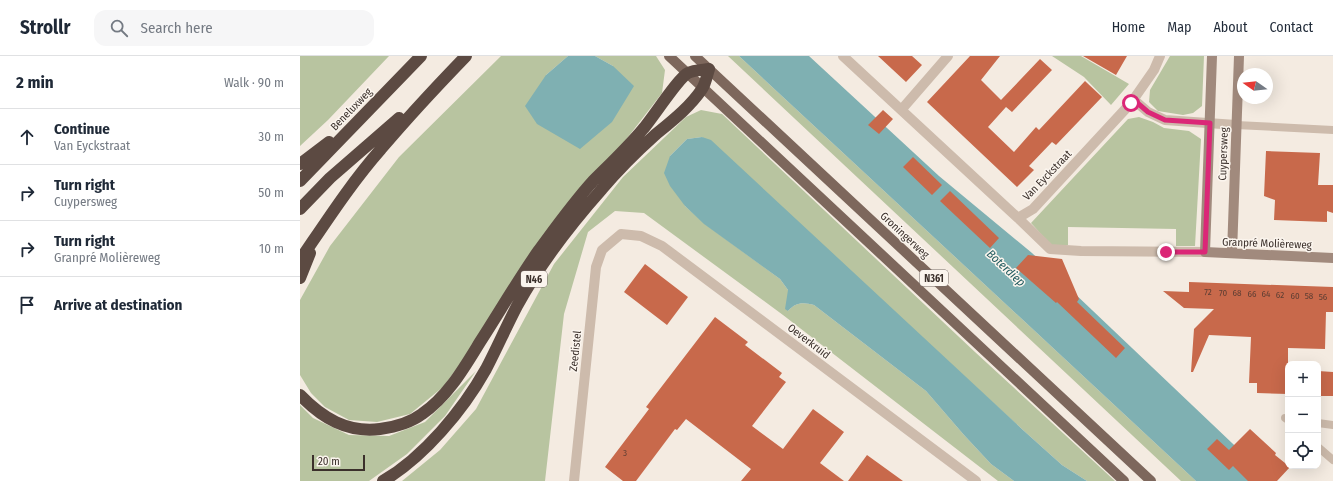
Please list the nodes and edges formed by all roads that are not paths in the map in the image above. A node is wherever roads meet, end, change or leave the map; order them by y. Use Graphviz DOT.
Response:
graph roads {
  1 [pos="421,56"];
  2 [pos="466,56"];
  3 [pos="669,56"];
  4 [pos="696,56"];
  5 [pos="843,56"];
  6 [pos="948,56"];
  7 [pos="1160,56"];
  8 [pos="1212,56"];
  9 [pos="1238,56"];
  10 [pos="709,68"];
  11 [pos="687,73"];
  12 [pos="435,87"];
  13 [pos="703,88"];
  14 [pos="1134,100"];
  15 [pos="902,110"];
  16 [pos="361,119"];
  17 [pos="1210,123"];
  18 [pos="1236,125"];
  19 [pos="1333,130"];
  20 [pos="300,164"];
  21 [pos="300,181"];
  22 [pos="300,209"];
  23 [pos="1018,218"];
  24 [pos="318,233"];
  25 [pos="621,234"];
  26 [pos="1205,252"];
  27 [pos="1232,253"];
  28 [pos="1333,258"];
  29 [pos="300,260"];
  30 [pos="300,278"];
  31 [pos="300,395"];
  32 [pos="1321,423"];
  33 [pos="1333,425"];
  34 [pos="1321,450"];
  35 [pos="1333,460"];
  36 [pos="383,481"];
  37 [pos="574,481"];
  38 [pos="976,481"];
  39 [pos="1124,481"];
  40 [pos="1151,481"];
  1 -- 16 [label="highway, Beneluxweg"];
  2 -- 12 [label="highway"];
  3 -- 11 [label="main road, N361"];
  4 -- 10 [label="main road, Groningerweg / N361"];
  5 -- 15 [label="street"];
  6 -- 15 [label="street"];
  7 -- 14 [label="street, Van Eyckstraat"];
  8 -- 17 [label="street, Cuypersweg"];
  9 -- 18 [label="street, Cuypersweg"];
  10 -- 11 [label="highway"];
  10 -- 13 [label="highway, N46"];
  10 -- 40 [label="main road, Groningerweg / N361"];
  11 -- 13 [label="main road, N361"];
  11 -- 31 [label="highway, N46"];
  12 -- 22 [label="highway"];
  12 -- 24 [label="highway"];
  13 -- 36 [label="highway, N46"];
  13 -- 39 [label="main road, N361"];
  14 -- 17 [label="street"];
  14 -- 23 [label="street, Van Eyckstraat"];
  15 -- 23 [label="street"];
  16 -- 20 [label="highway"];
  16 -- 21 [label="highway, Beneluxweg"];
  17 -- 18 [label="street"];
  17 -- 26 [label="street, Cuypersweg"];
  18 -- 19 [label="lane"];
  18 -- 27 [label="street, Cuypersweg"];
  23 -- 26 [label="street, Granpré Molièreweg"];
  24 -- 29 [label="highway"];
  24 -- 30 [label="highway"];
  25 -- 37 [label="street, Zeedistel"];
  25 -- 38 [label="street, Oeverkruid"];
  26 -- 27 [label="street, Granpré Molièreweg"];
  27 -- 28 [label="street, Granpré Molièreweg"];
  32 -- 33 [label="lane"];
  34 -- 35 [label="lane"];
}
